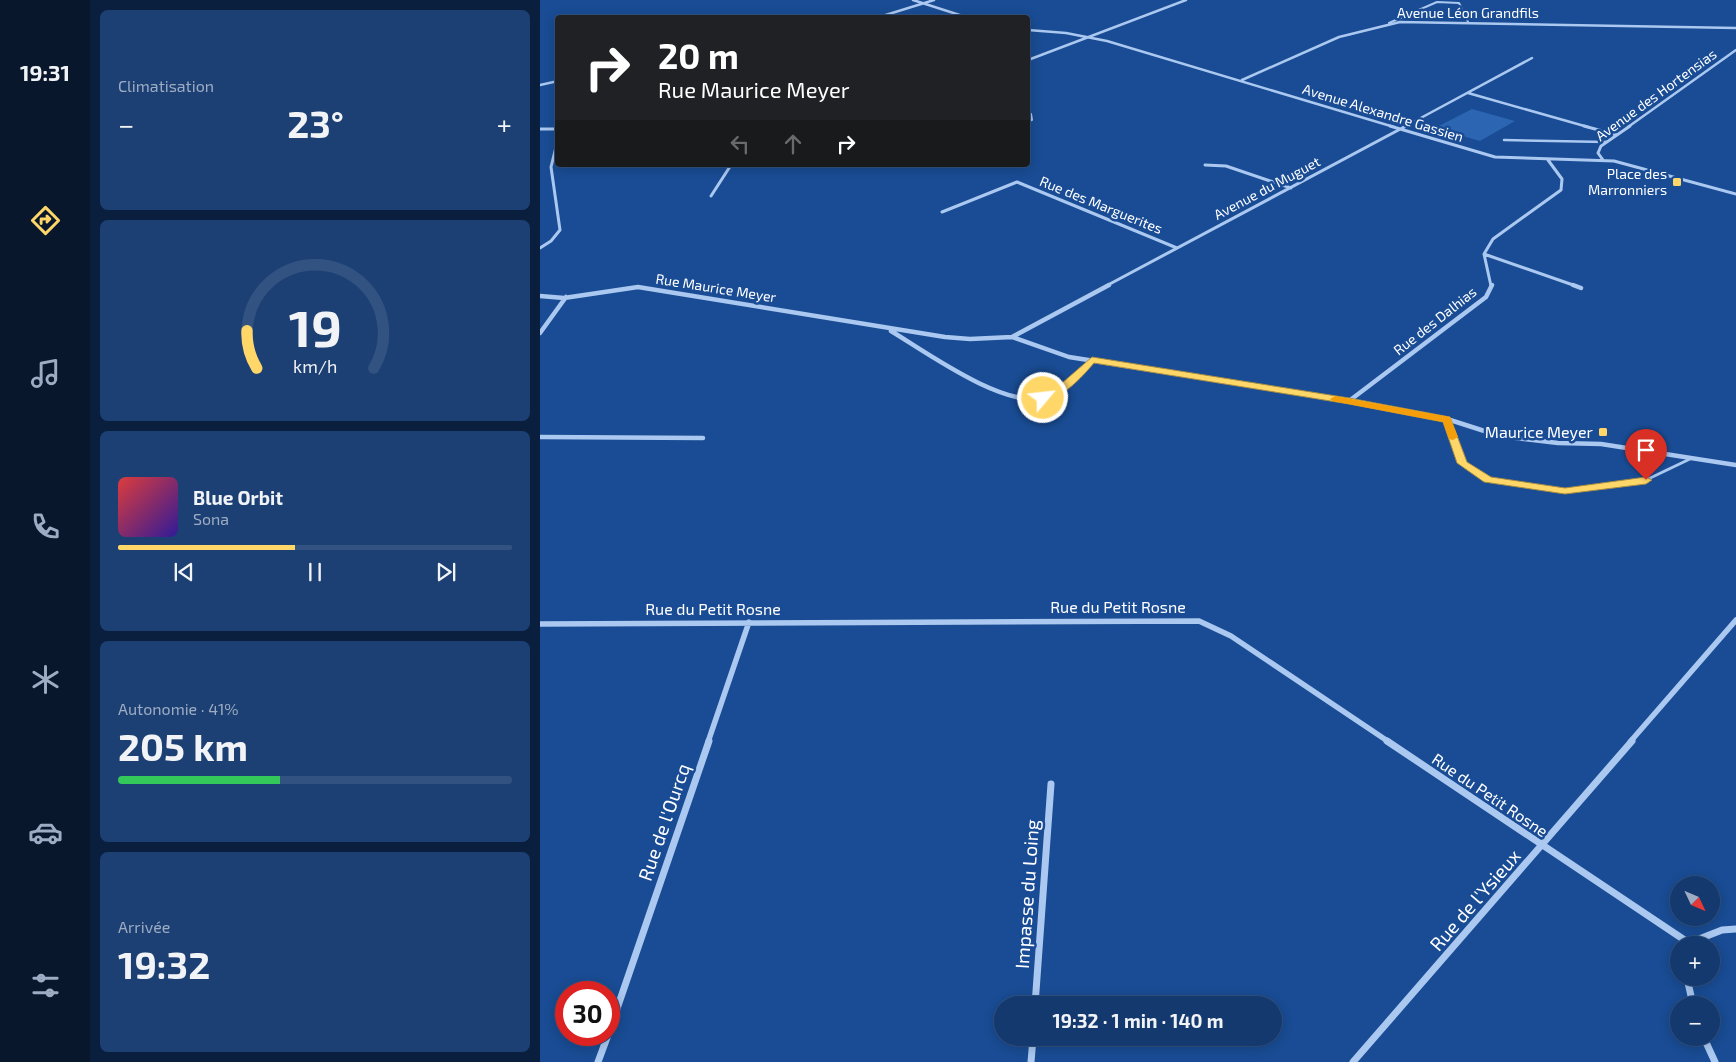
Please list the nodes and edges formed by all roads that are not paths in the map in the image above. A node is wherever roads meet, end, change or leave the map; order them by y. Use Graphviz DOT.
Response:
graph roads {
  1 [pos="913,0"];
  2 [pos="934,0"];
  3 [pos="1186,0"];
  4 [pos="923,3"];
  5 [pos="885,15"];
  6 [pos="960,15"];
  7 [pos="1468,22"];
  8 [pos="1389,23"];
  9 [pos="1736,28"];
  10 [pos="1030,30"];
  11 [pos="1084,37"];
  12 [pos="1736,50"];
  13 [pos="1532,58"];
  14 [pos="1030,59"];
  15 [pos="1241,81"];
  16 [pos="555,82"];
  17 [pos="540,85"];
  18 [pos="1468,92"];
  19 [pos="1402,128"];
  20 [pos="540,129"];
  21 [pos="555,129"];
  22 [pos="1617,135"];
  23 [pos="1504,140"];
  24 [pos="1606,142"];
  25 [pos="555,151"];
  26 [pos="1548,160"];
  27 [pos="1603,160"];
  28 [pos="555,164"];
  29 [pos="1204,165"];
  30 [pos="551,167"];
  31 [pos="730,167"];
  32 [pos="1291,188"];
  33 [pos="1736,194"];
  34 [pos="711,196"];
  35 [pos="942,212"];
  36 [pos="540,248"];
  37 [pos="1177,248"];
  38 [pos="1484,254"];
  39 [pos="1581,288"];
  40 [pos="540,296"];
  41 [pos="566,297"];
  42 [pos="887,328"];
  43 [pos="540,333"];
  44 [pos="1012,337"];
  45 [pos="1092,360"];
  46 [pos="1349,401"];
  47 [pos="1447,419"];
  48 [pos="540,436"];
  49 [pos="703,438"];
  50 [pos="1693,458"];
  51 [pos="1736,464"];
  52 [pos="1736,620"];
  53 [pos="749,622"];
  54 [pos="540,624"];
  55 [pos="1051,784"];
  56 [pos="1542,846"];
  57 [pos="1736,929"];
  58 [pos="1677,936"];
  59 [pos="1708,936"];
  60 [pos="1036,996"];
  61 [pos="620,999"];
  62 [pos="604,1046"];
  63 [pos="1032,1046"];
  64 [pos="1708,1046"];
  65 [pos="598,1062"];
  66 [pos="1031,1062"];
  67 [pos="1353,1062"];
  68 [pos="1715,1062"];
  1 -- 4 [label="street"];
  2 -- 4 [label="street"];
  3 -- 11 [label="street"];
  4 -- 5 [label="street"];
  4 -- 6 [label="street"];
  7 -- 8 [label="street, Avenue Léon Grandfils"];
  7 -- 8 [label="lane"];
  7 -- 9 [label="street, Avenue Léon Grandfils"];
  8 -- 15 [label="street, Avenue Léon Grandfils"];
  10 -- 11 [label="street, Avenue Alexandre Gassien"];
  11 -- 14 [label="street"];
  11 -- 15 [label="street, Avenue Alexandre Gassien"];
  12 -- 22 [label="street, Avenue des Hortensias"];
  13 -- 18 [label="street, Avenue du Muguet"];
  15 -- 19 [label="street, Avenue Alexandre Gassien"];
  16 -- 17 [label="street"];
  18 -- 19 [label="street, Avenue du Muguet"];
  18 -- 22 [label="street"];
  19 -- 26 [label="street, Avenue Alexandre Gassien"];
  19 -- 32 [label="street, Avenue du Muguet"];
  20 -- 21 [label="street"];
  22 -- 24 [label="street, Avenue des Hortensias"];
  23 -- 24 [label="lane"];
  24 -- 27 [label="street, Avenue des Hortensias"];
  25 -- 30 [label="street"];
  26 -- 27 [label="street, Avenue Alexandre Gassien"];
  26 -- 38 [label="street"];
  27 -- 33 [label="street, Avenue Alexandre Gassien"];
  28 -- 30 [label="street"];
  29 -- 32 [label="street"];
  30 -- 36 [label="street"];
  31 -- 34 [label="street"];
  32 -- 37 [label="street, Avenue du Muguet"];
  35 -- 37 [label="street, Rue des Marguerites"];
  37 -- 44 [label="street, Avenue du Muguet"];
  38 -- 39 [label="street"];
  38 -- 46 [label="street, Rue des Dalhias"];
  40 -- 41 [label="street, Rue Maurice Meyer"];
  41 -- 42 [label="street, Rue Maurice Meyer"];
  41 -- 43 [label="street"];
  42 -- 44 [label="street, Rue Maurice Meyer"];
  42 -- 45 [label="street, Rue Maurice Meyer"];
  44 -- 45 [label="street, Rue Maurice Meyer"];
  45 -- 46 [label="street, Rue Maurice Meyer"];
  46 -- 47 [label="street, Rue Maurice Meyer"];
  47 -- 50 [label="street, Rue Maurice Meyer"];
  47 -- 50 [label="lane"];
  48 -- 49 [label="street"];
  50 -- 51 [label="street, Rue Maurice Meyer"];
  52 -- 56 [label="street, Rue de l'Ysieux"];
  53 -- 54 [label="street, Rue du Petit Rosne"];
  53 -- 56 [label="street, Rue du Petit Rosne"];
  53 -- 61 [label="street, Rue de l'Ourcq"];
  55 -- 60 [label="street, Impasse du Loing"];
  56 -- 58 [label="street, Rue du Petit Rosne"];
  56 -- 67 [label="street, Rue de l'Ysieux"];
  57 -- 59 [label="street"];
  62 -- 65 [label="street, Rue de l'Ourcq"];
  63 -- 66 [label="street"];
  64 -- 68 [label="street"];
}
